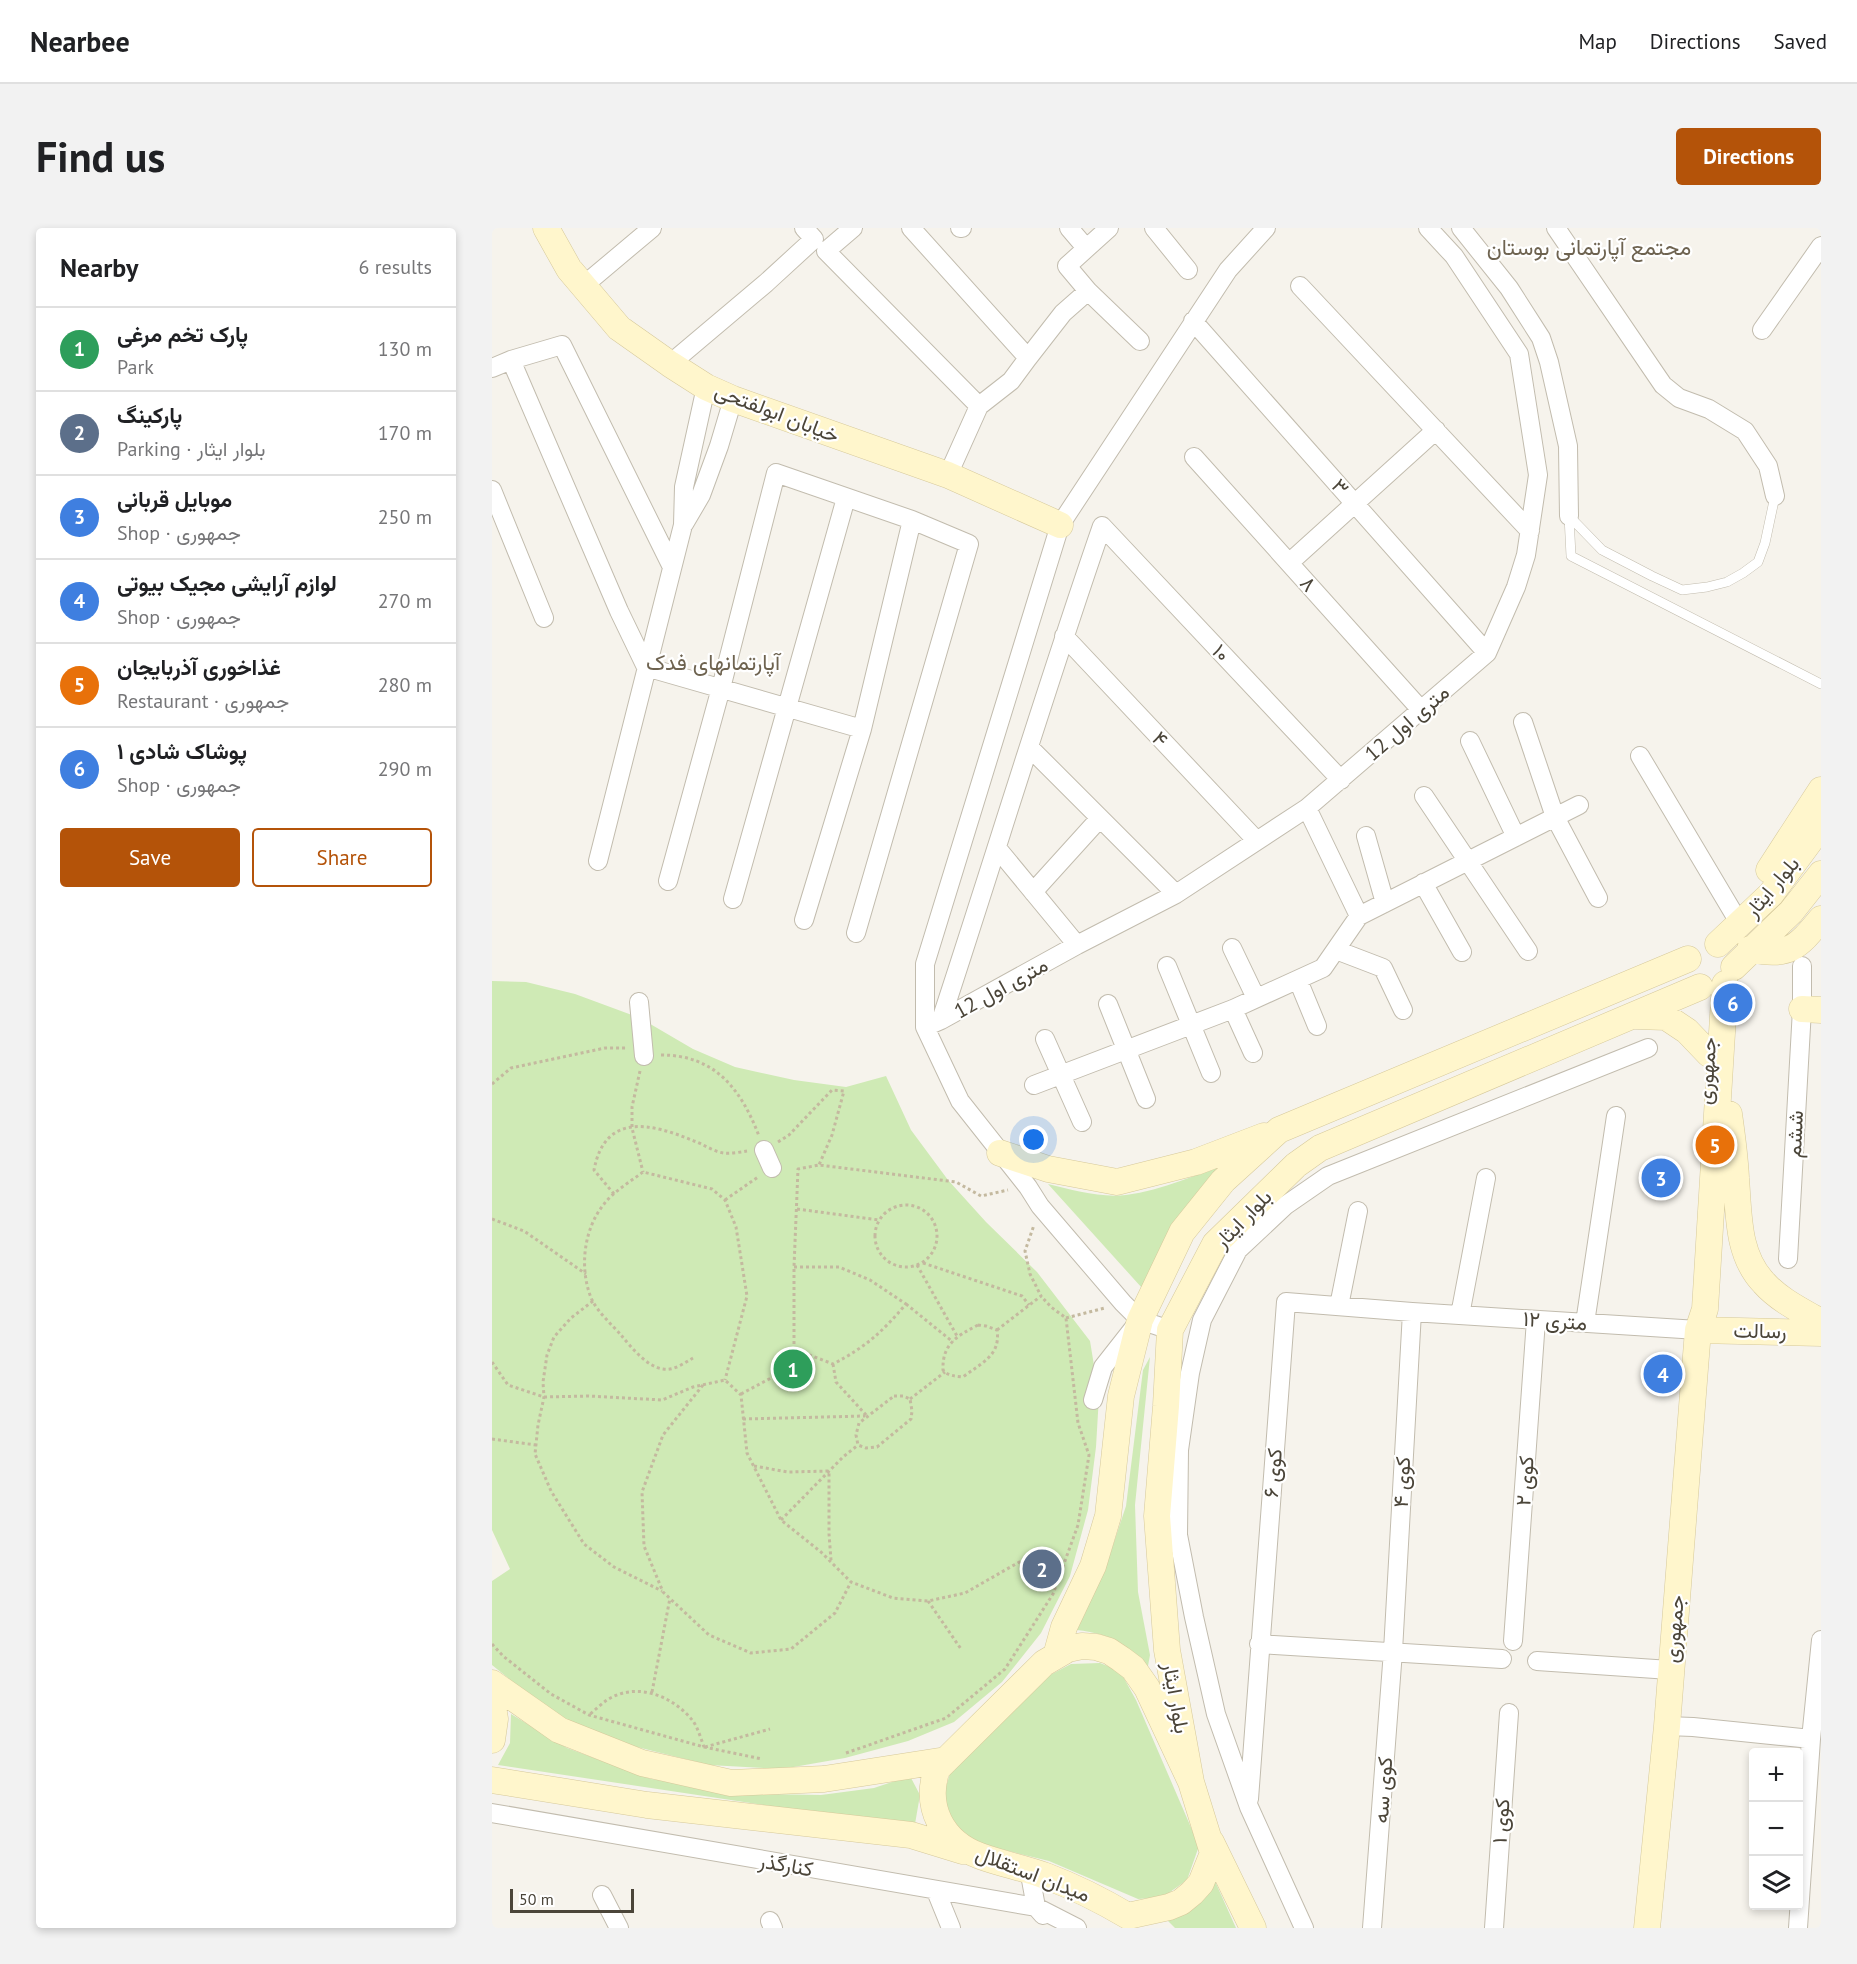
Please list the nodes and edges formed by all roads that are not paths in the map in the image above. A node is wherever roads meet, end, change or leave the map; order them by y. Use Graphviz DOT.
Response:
graph roads {
  1 [pos="546,228"];
  2 [pos="652,228"];
  3 [pos="804,228"];
  4 [pos="853,228"];
  5 [pos="911,228"];
  6 [pos="1069,228"];
  7 [pos="1109,228"];
  8 [pos="1154,228"];
  9 [pos="1266,228"];
  10 [pos="1428,228"];
  11 [pos="1461,228"];
  12 [pos="1556,228"];
  13 [pos="1821,246"];
  14 [pos="1086,248"];
  15 [pos="1188,270"];
  16 [pos="583,286"];
  17 [pos="1300,286"];
  18 [pos="1088,291"];
  19 [pos="1193,321"];
  20 [pos="1762,330"];
  21 [pos="1140,341"];
  22 [pos="1028,358"];
  23 [pos="511,360"];
  24 [pos="670,364"];
  25 [pos="492,368"];
  26 [pos="706,387"];
  27 [pos="733,399"];
  28 [pos="979,406"];
  29 [pos="1436,430"];
  30 [pos="1194,457"];
  31 [pos="948,475"];
  32 [pos="492,490"];
  33 [pos="1775,496"];
  34 [pos="846,498"];
  35 [pos="1354,503"];
  36 [pos="1569,516"];
  37 [pos="912,520"];
  38 [pos="683,525"];
  39 [pos="1060,525"];
  40 [pos="1530,531"];
  41 [pos="1289,563"];
  42 [pos="672,567"];
  43 [pos="544,618"];
  44 [pos="1064,636"];
  45 [pos="1487,653"];
  46 [pos="646,667"];
  47 [pos="1821,684"];
  48 [pos="721,688"];
  49 [pos="788,707"];
  50 [pos="1422,711"];
  51 [pos="1523,722"];
  52 [pos="861,729"];
  53 [pos="1470,741"];
  54 [pos="1030,748"];
  55 [pos="1640,756"];
  56 [pos="1341,780"];
  57 [pos="1821,790"];
  58 [pos="1424,796"];
  59 [pos="1579,805"];
  60 [pos="1307,808"];
  61 [pos="1555,817"];
  62 [pos="1100,818"];
  63 [pos="1821,826"];
  64 [pos="1366,836"];
  65 [pos="1516,837"];
  66 [pos="1257,841"];
  67 [pos="998,848"];
  68 [pos="598,861"];
  69 [pos="1468,861"];
  70 [pos="1821,874"];
  71 [pos="668,881"];
  72 [pos="1424,884"];
  73 [pos="1033,892"];
  74 [pos="1176,894"];
  75 [pos="1598,898"];
  76 [pos="732,900"];
  77 [pos="1385,903"];
  78 [pos="1359,916"];
  79 [pos="1748,917"];
  80 [pos="1821,919"];
  81 [pos="804,920"];
  82 [pos="856,933"];
  83 [pos="1718,944"];
  84 [pos="1077,945"];
  85 [pos="1232,948"];
  86 [pos="1336,950"];
  87 [pos="1528,951"];
  88 [pos="1462,952"];
  89 [pos="1688,959"];
  90 [pos="1167,966"];
  91 [pos="1802,966"];
  92 [pos="1725,976"];
  93 [pos="1298,980"];
  94 [pos="1256,998"];
  95 [pos="639,1002"];
  96 [pos="1108,1004"];
  97 [pos="1233,1009"];
  98 [pos="1812,1009"];
  99 [pos="1403,1010"];
  100 [pos="1633,1016"];
  101 [pos="933,1024"];
  102 [pos="1191,1025"];
  103 [pos="1317,1026"];
  104 [pos="1045,1039"];
  105 [pos="1648,1048"];
  106 [pos="1127,1050"];
  107 [pos="1715,1052"];
  108 [pos="1253,1053"];
  109 [pos="644,1056"];
  110 [pos="1211,1073"];
  111 [pos="1061,1075"];
  112 [pos="1034,1085"];
  113 [pos="1146,1099"];
  114 [pos="1616,1116"];
  115 [pos="1082,1122"];
  116 [pos="1279,1130"];
  117 [pos="764,1150"];
  118 [pos="1000,1153"];
  119 [pos="772,1168"];
  120 [pos="1486,1178"];
  121 [pos="1358,1211"];
  122 [pos="1788,1259"];
  123 [pos="1286,1302"];
  124 [pos="1339,1306"];
  125 [pos="1132,1311"];
  126 [pos="1412,1312"];
  127 [pos="1460,1315"];
  128 [pos="1536,1320"];
  129 [pos="1821,1322"];
  130 [pos="1585,1323"];
  131 [pos="1170,1330"];
  132 [pos="1698,1330"];
  133 [pos="1821,1333"];
  134 [pos="1093,1400"];
  135 [pos="1157,1516"];
  136 [pos="1194,1617"];
  137 [pos="1821,1640"];
  138 [pos="1514,1641"];
  139 [pos="1259,1644"];
  140 [pos="1393,1651"];
  141 [pos="1056,1656"];
  142 [pos="1502,1659"];
  143 [pos="1537,1661"];
  144 [pos="1670,1670"];
  145 [pos="492,1683"];
  146 [pos="492,1701"];
  147 [pos="1509,1713"];
  148 [pos="1667,1726"];
  149 [pos="1811,1738"];
  150 [pos="492,1740"];
  151 [pos="1815,1759"];
  152 [pos="946,1760"];
  153 [pos="492,1779"];
  154 [pos="1191,1782"];
  155 [pos="1248,1807"];
  156 [pos="492,1813"];
  157 [pos="1207,1834"];
  158 [pos="979,1856"];
  159 [pos="1029,1869"];
  160 [pos="936,1891"];
  161 [pos="602,1895"];
  162 [pos="1036,1907"];
  163 [pos="1135,1922"];
  164 [pos="619,1928"];
  165 [pos="951,1928"];
  166 [pos="1053,1928"];
  167 [pos="1077,1928"];
  168 [pos="1253,1928"];
  169 [pos="1304,1928"];
  170 [pos="1372,1928"];
  171 [pos="1494,1928"];
  172 [pos="1647,1928"];
  173 [pos="1798,1928"];
  1 -- 16 [label="main road, خیابان ابولفتحی"];
  2 -- 16 [label="street"];
  3 -- 24 [label="street"];
  4 -- 28 [label="street"];
  5 -- 22 [label="street"];
  6 -- 14 [label="street"];
  7 -- 14 [label="street"];
  8 -- 15 [label="street"];
  9 -- 19 [label="street"];
  10 -- 40 [label="street, 12 متری اول"];
  11 -- 36 [label="street"];
  12 -- 33 [label="street"];
  13 -- 20 [label="street"];
  14 -- 18 [label="street"];
  16 -- 24 [label="main road, خیابان ابولفتحی"];
  17 -- 29 [label="street"];
  18 -- 21 [label="street"];
  18 -- 22 [label="street"];
  19 -- 35 [label="street, ۳"];
  19 -- 39 [label="street"];
  22 -- 28 [label="street"];
  23 -- 25 [label="street"];
  23 -- 42 [label="street"];
  23 -- 46 [label="street"];
  24 -- 26 [label="main road, خیابان ابولفتحی"];
  26 -- 27 [label="main road, خیابان ابولفتحی"];
  26 -- 38 [label="street"];
  27 -- 31 [label="main road, خیابان ابولفتحی"];
  27 -- 38 [label="street"];
  28 -- 31 [label="street"];
  29 -- 35 [label="street"];
  29 -- 40 [label="street"];
  30 -- 41 [label="street, ۸"];
  31 -- 39 [label="main road, خیابان ابولفتحی"];
  32 -- 43 [label="street"];
  33 -- 36 [label="lane"];
  34 -- 37 [label="street"];
  34 -- 48 [label="street"];
  34 -- 49 [label="street"];
  35 -- 41 [label="street"];
  35 -- 45 [label="street, ۳"];
  36 -- 47 [label="lane"];
  37 -- 52 [label="street"];
  37 -- 82 [label="street"];
  38 -- 42 [label="street"];
  39 -- 101 [label="street"];
  40 -- 45 [label="street, 12 متری اول"];
  41 -- 50 [label="street, ۸"];
  42 -- 46 [label="street"];
  44 -- 54 [label="street"];
  44 -- 56 [label="street, ۱۰"];
  44 -- 66 [label="street, ۴"];
  45 -- 50 [label="street, 12 متری اول"];
  46 -- 48 [label="street"];
  46 -- 68 [label="street"];
  48 -- 49 [label="street"];
  48 -- 71 [label="street"];
  49 -- 52 [label="street"];
  49 -- 76 [label="street"];
  50 -- 56 [label="street, 12 متری اول"];
  51 -- 61 [label="street"];
  52 -- 81 [label="street"];
  53 -- 65 [label="street"];
  54 -- 62 [label="street"];
  54 -- 67 [label="street"];
  55 -- 79 [label="street"];
  56 -- 60 [label="street, 12 متری اول"];
  57 -- 79 [label="main road"];
  58 -- 69 [label="street"];
  59 -- 61 [label="street"];
  60 -- 66 [label="street, 12 متری اول"];
  60 -- 78 [label="street"];
  61 -- 65 [label="street"];
  61 -- 75 [label="street"];
  62 -- 73 [label="street"];
  62 -- 74 [label="street"];
  63 -- 79 [label="main road, بلوار ایثار"];
  64 -- 77 [label="street"];
  65 -- 69 [label="street"];
  66 -- 74 [label="street, 12 متری اول"];
  67 -- 73 [label="street"];
  67 -- 101 [label="street"];
  69 -- 72 [label="street"];
  69 -- 87 [label="street"];
  70 -- 92 [label="main road, بلوار ایثار"];
  72 -- 77 [label="street"];
  72 -- 88 [label="street"];
  73 -- 84 [label="street"];
  74 -- 84 [label="street, 12 متری اول"];
  77 -- 78 [label="street"];
  78 -- 86 [label="street"];
  79 -- 83 [label="main road, بلوار ایثار"];
  80 -- 92 [label="main road"];
  83 -- 89 [label="main road"];
  83 -- 92 [label="main road"];
  84 -- 101 [label="street, 12 متری اول"];
  85 -- 94 [label="street"];
  86 -- 93 [label="street"];
  86 -- 99 [label="street"];
  89 -- 92 [label="main road"];
  89 -- 116 [label="main road, بلوار ایثار"];
  90 -- 102 [label="street"];
  91 -- 98 [label="street, ششم"];
  92 -- 100 [label="main road, بلوار ایثار"];
  92 -- 107 [label="main road, جمهوری"];
  93 -- 94 [label="street"];
  93 -- 103 [label="street"];
  94 -- 97 [label="street"];
  95 -- 109 [label="street"];
  96 -- 106 [label="street"];
  97 -- 102 [label="street"];
  97 -- 108 [label="street"];
  98 -- 122 [label="street, ششم"];
  100 -- 107 [label="main road"];
  100 -- 131 [label="main road, بلوار ایثار"];
  101 -- 118 [label="street"];
  102 -- 106 [label="street"];
  102 -- 110 [label="street"];
  104 -- 111 [label="street"];
  105 -- 136 [label="street"];
  106 -- 111 [label="street"];
  106 -- 113 [label="street"];
  107 -- 129 [label="main road"];
  107 -- 132 [label="main road, جمهوری"];
  111 -- 112 [label="street"];
  111 -- 115 [label="street"];
  114 -- 130 [label="street"];
  116 -- 118 [label="main road"];
  116 -- 125 [label="main road, بلوار ایثار"];
  117 -- 119 [label="street"];
  118 -- 125 [label="street"];
  120 -- 127 [label="street"];
  121 -- 124 [label="street"];
  123 -- 124 [label="street, ۱۲ متری"];
  123 -- 139 [label="street, کوی ۶"];
  124 -- 126 [label="street, ۱۲ متری"];
  125 -- 131 [label="street"];
  125 -- 134 [label="street"];
  125 -- 141 [label="main road, بلوار ایثار"];
  126 -- 127 [label="street, ۱۲ متری"];
  126 -- 140 [label="street, کوی ۴"];
  127 -- 128 [label="street, ۱۲ متری"];
  128 -- 130 [label="street, ۱۲ متری"];
  128 -- 138 [label="street, کوی ۲"];
  130 -- 132 [label="street, ۱۲ متری"];
  131 -- 135 [label="main road, بلوار ایثار"];
  132 -- 133 [label="main road, رسالت"];
  132 -- 144 [label="main road, جمهوری"];
  135 -- 136 [label="street"];
  135 -- 154 [label="main road, بلوار ایثار"];
  136 -- 155 [label="street"];
  137 -- 149 [label="street"];
  139 -- 140 [label="street"];
  139 -- 155 [label="street, کوی ۶"];
  140 -- 142 [label="street"];
  140 -- 170 [label="street, کوی سه"];
  141 -- 152 [label="main road, میدان استقلال"];
  141 -- 154 [label="main road, میدان استقلال"];
  143 -- 144 [label="street"];
  144 -- 148 [label="main road, جمهوری"];
  145 -- 152 [label="main road"];
  146 -- 150 [label="main road"];
  147 -- 171 [label="street, کوی ۱"];
  148 -- 149 [label="street"];
  148 -- 172 [label="main road, جمهوری"];
  149 -- 151 [label="street"];
  151 -- 173 [label="street"];
  152 -- 158 [label="main road, میدان استقلال"];
  153 -- 158 [label="main road"];
  154 -- 157 [label="main road, میدان استقلال"];
  155 -- 169 [label="street"];
  156 -- 160 [label="street, کنارگذر"];
  157 -- 163 [label="main road, میدان استقلال"];
  157 -- 168 [label="main road"];
  158 -- 159 [label="main road, میدان استقلال"];
  159 -- 162 [label="street"];
  159 -- 163 [label="main road, میدان استقلال"];
  160 -- 162 [label="street, کنارگذر"];
  160 -- 165 [label="street"];
  161 -- 164 [label="street"];
  162 -- 166 [label="street"];
  162 -- 167 [label="street, کنارگذر"];
}
